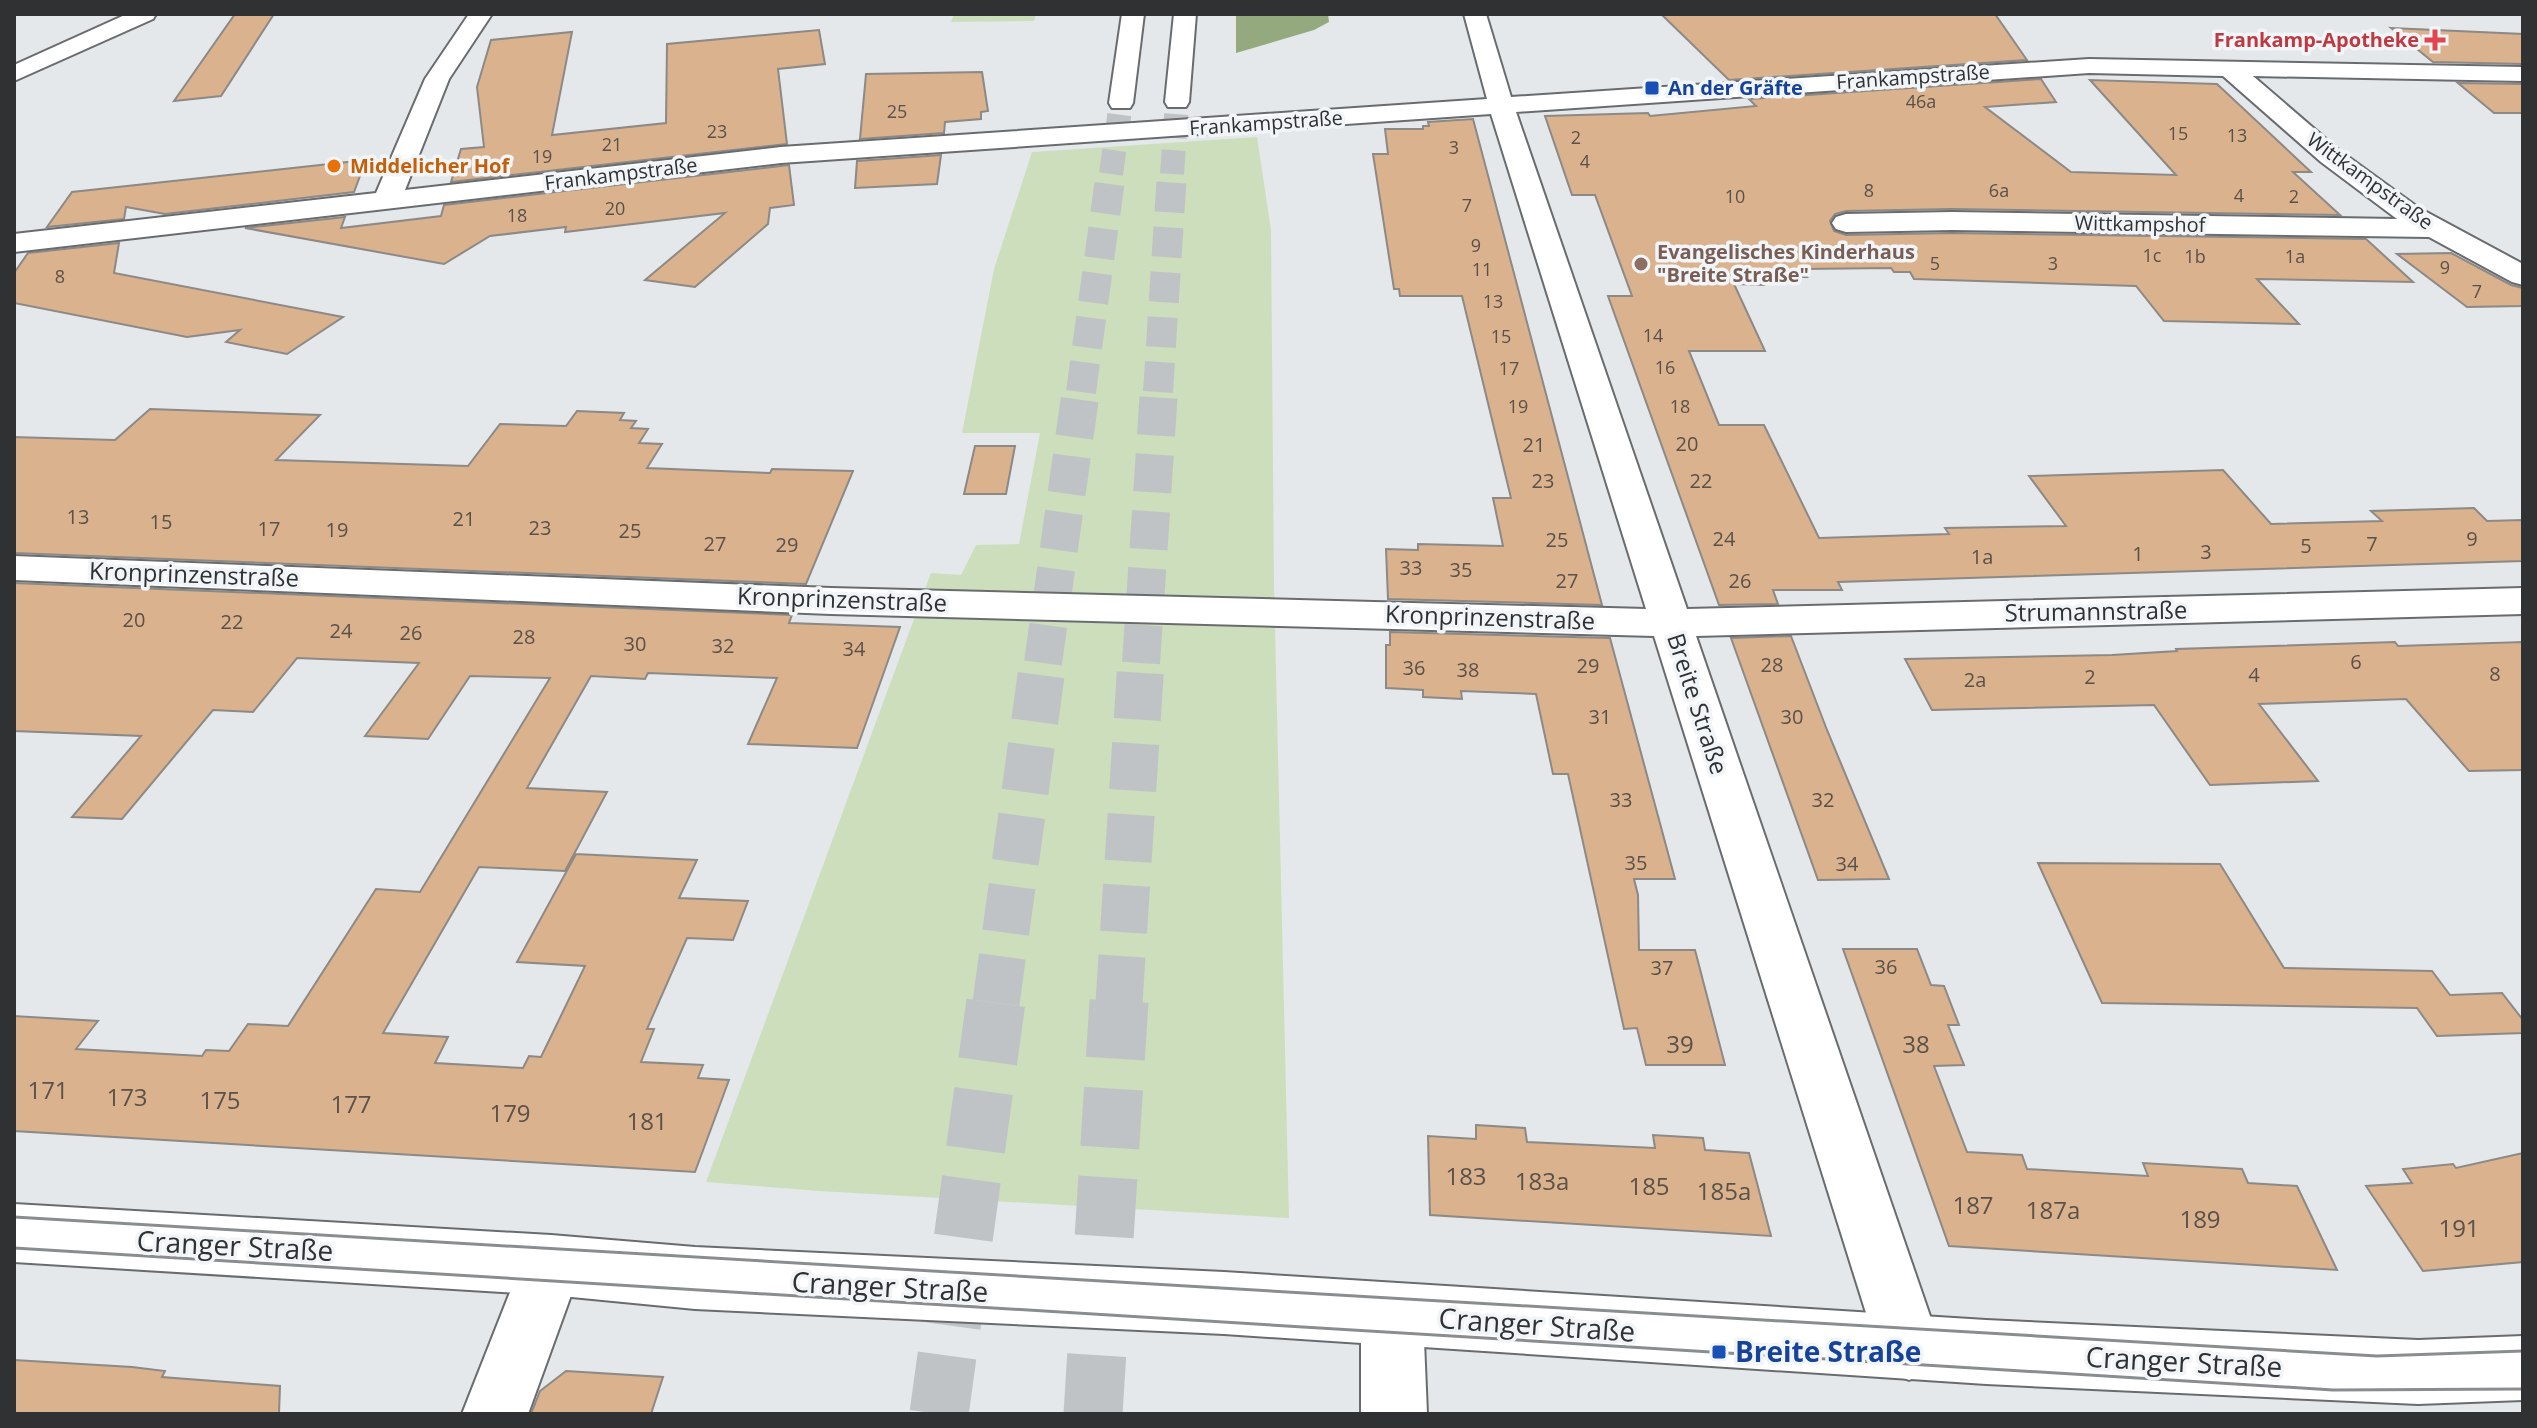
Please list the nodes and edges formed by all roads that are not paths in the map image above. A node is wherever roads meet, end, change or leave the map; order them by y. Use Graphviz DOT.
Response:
graph roads {
  1 [pos="145,14"];
  2 [pos="481,14"];
  3 [pos="1133,14"];
  4 [pos="1185,14"];
  5 [pos="1475,14"];
  6 [pos="2230,69"];
  7 [pos="14,74"];
  8 [pos="2523,74"];
  9 [pos="1177,102"];
  10 [pos="1121,103"];
  11 [pos="1501,106"];
  12 [pos="387,201"];
  13 [pos="1846,223"];
  14 [pos="2433,228"];
  15 [pos="14,243"];
  16 [pos="2523,276"];
  17 [pos="14,568"];
  18 [pos="2523,601"];
  19 [pos="1670,623"];
  20 [pos="14,1233"];
  21 [pos="551,1265"];
  22 [pos="1392,1316"];
  23 [pos="1909,1348"];
  24 [pos="2523,1368"];
  25 [pos="495,1414"];
  26 [pos="1394,1414"];
  1 -- 7 [label="main road"];
  2 -- 12 [label="main road"];
  3 -- 10 [label="main road"];
  4 -- 9 [label="main road"];
  5 -- 11 [label="main road"];
  6 -- 8 [label="main road, Frankampstraße"];
  6 -- 11 [label="main road, Frankampstraße"];
  6 -- 14 [label="main road, Wittkampstraße"];
  11 -- 12 [label="main road, Frankampstraße"];
  11 -- 19 [label="main road, Breite Straße"];
  12 -- 15 [label="main road, Frankampstraße"];
  13 -- 14 [label="main road, Wittkampshof"];
  14 -- 16 [label="main road, Wittkampstraße"];
  17 -- 19 [label="main road, Kronprinzenstraße"];
  18 -- 19 [label="main road, Strumannstraße"];
  19 -- 23 [label="main road, Breite Straße"];
  20 -- 21 [label="main road, Cranger Straße"];
  21 -- 22 [label="main road, Cranger Straße"];
  21 -- 25 [label="main road"];
  22 -- 23 [label="main road, Cranger Straße"];
  22 -- 26 [label="main road"];
  23 -- 24 [label="main road, Cranger Straße"];
}
